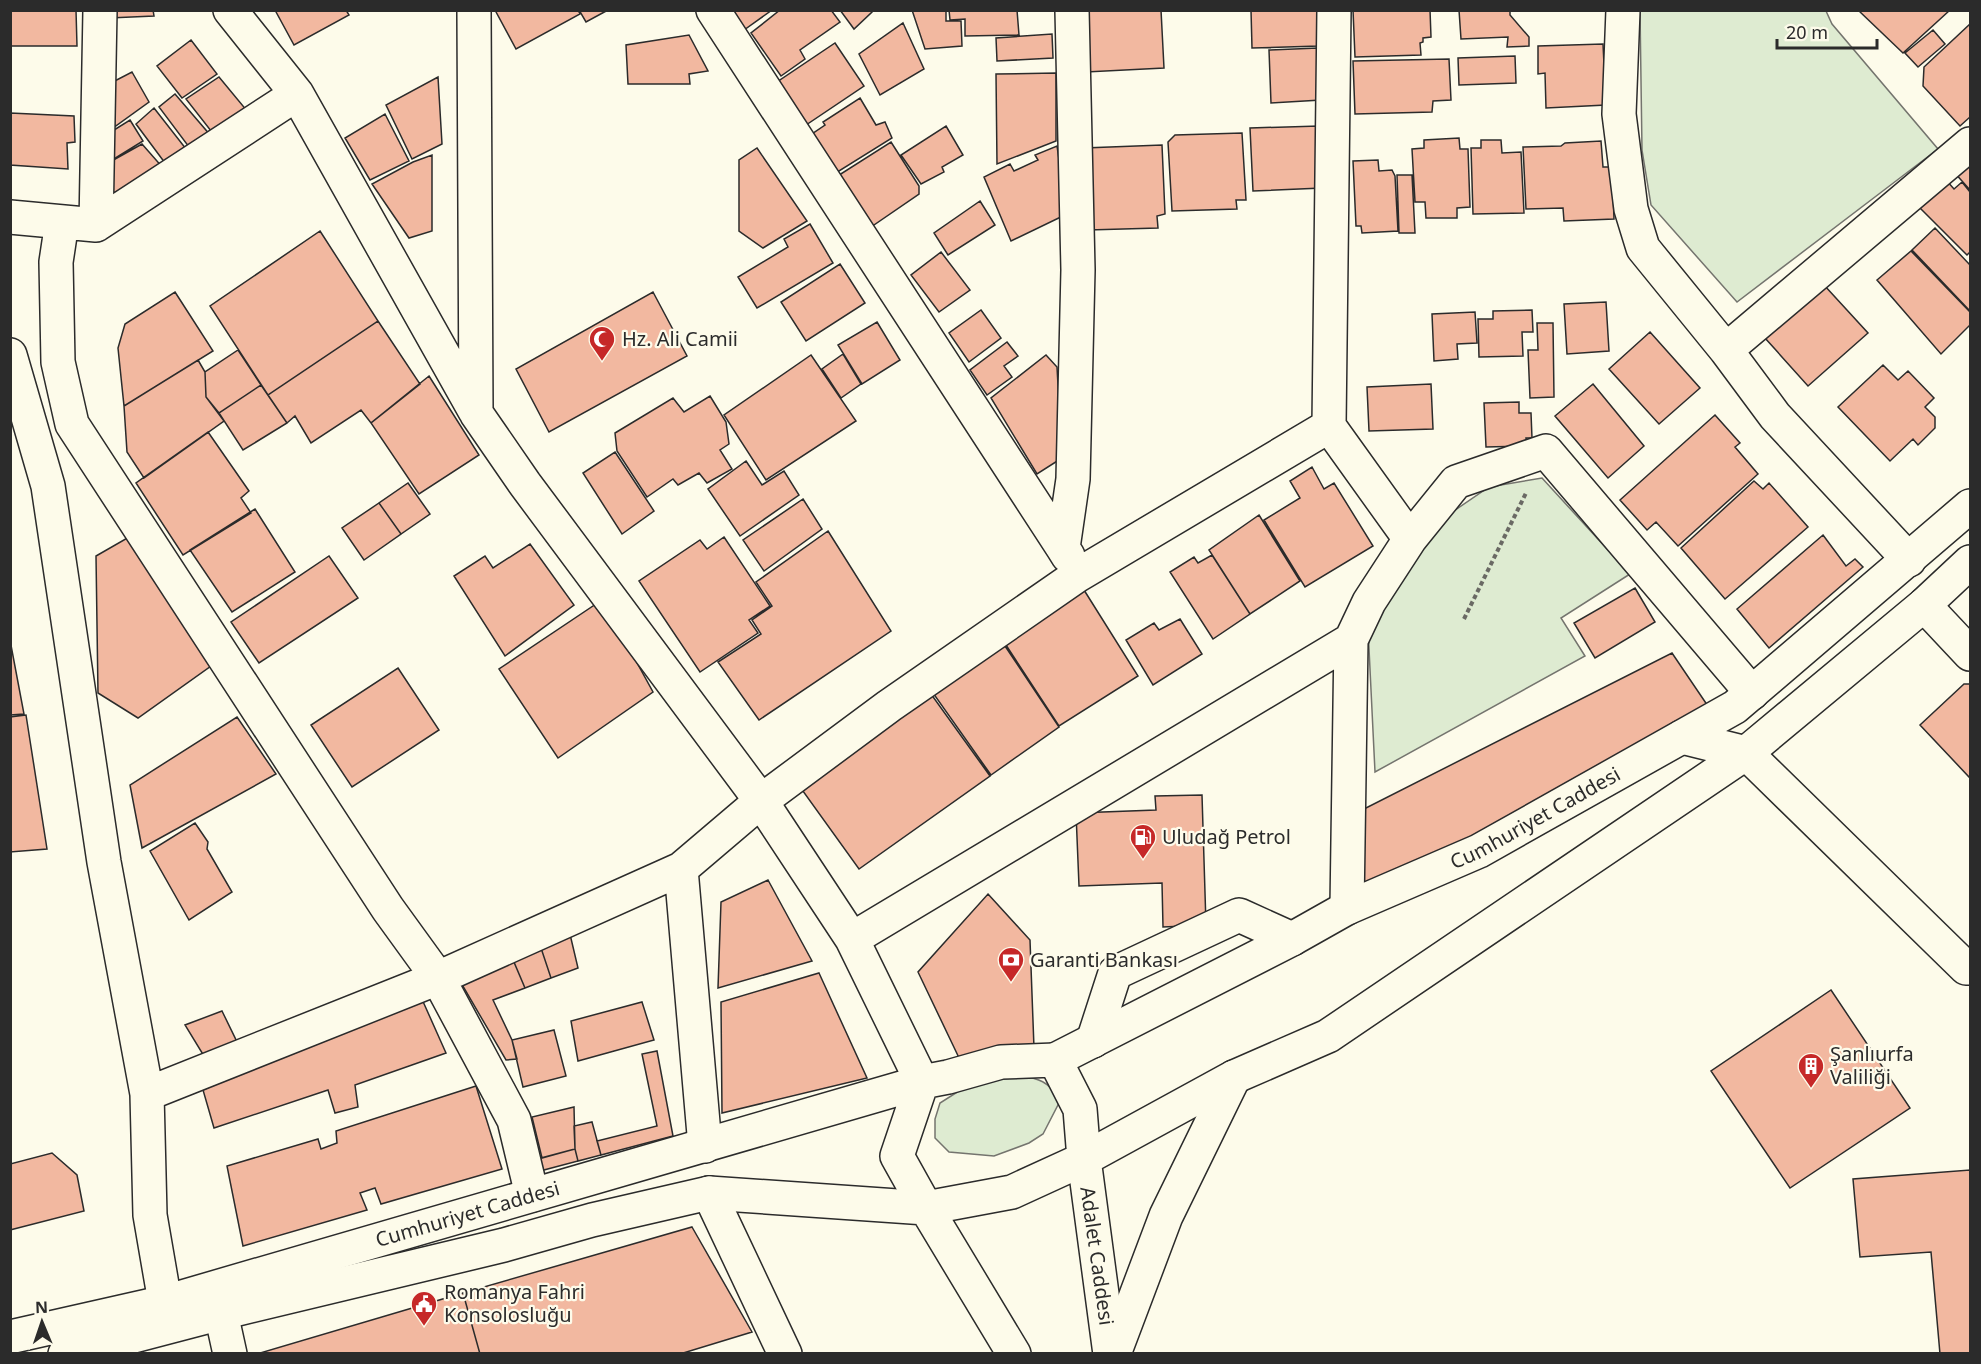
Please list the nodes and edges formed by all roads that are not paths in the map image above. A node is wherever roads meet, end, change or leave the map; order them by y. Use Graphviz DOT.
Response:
graph roads {
  1 [pos="100,10"];
  2 [pos="230,10"];
  3 [pos="474,10"];
  4 [pos="713,10"];
  5 [pos="1072,10"];
  6 [pos="1334,10"];
  7 [pos="1623,10"];
  8 [pos="297,94"];
  9 [pos="1971,144"];
  10 [pos="10,218"];
  11 [pos="62,222"];
  12 [pos="96,225"];
  13 [pos="1726,350"];
  14 [pos="10,355"];
  15 [pos="476,413"];
  16 [pos="1329,426"];
  17 [pos="1971,506"];
  18 [pos="1410,539"];
  19 [pos="1909,560"];
  20 [pos="1071,561"];
  21 [pos="1971,562"];
  22 [pos="1924,605"];
  23 [pos="1351,640"];
  24 [pos="1971,654"];
  25 [pos="1752,693"];
  26 [pos="1682,737"];
  27 [pos="1746,753"];
  28 [pos="761,801"];
  29 [pos="681,869"];
  30 [pos="1347,908"];
  31 [pos="852,939"];
  32 [pos="1292,939"];
  33 [pos="1971,968"];
  34 [pos="438,978"];
  35 [pos="1093,1041"];
  36 [pos="1055,1060"];
  37 [pos="1234,1077"];
  38 [pos="922,1082"];
  39 [pos="147,1094"];
  40 [pos="705,1146"];
  41 [pos="1084,1159"];
  42 [pos="709,1193"];
  43 [pos="532,1195"];
  44 [pos="926,1208"];
  45 [pos="165,1302"];
  46 [pos="221,1313"];
  47 [pos="10,1336"];
  48 [pos="65,1353"];
  49 [pos="230,1353"];
  50 [pos="785,1353"];
  51 [pos="1014,1353"];
  52 [pos="1112,1353"];
  1 -- 12 [label="street"];
  2 -- 8 [label="street"];
  3 -- 15 [label="street"];
  4 -- 20 [label="street"];
  5 -- 20 [label="street"];
  6 -- 16 [label="street"];
  7 -- 13 [label="street"];
  8 -- 12 [label="street"];
  8 -- 15 [label="street"];
  9 -- 13 [label="street"];
  10 -- 11 [label="street"];
  11 -- 12 [label="street"];
  11 -- 34 [label="street"];
  13 -- 19 [label="street"];
  14 -- 39 [label="street"];
  15 -- 28 [label="street"];
  16 -- 18 [label="street"];
  16 -- 20 [label="street"];
  17 -- 19 [label="street, Cumhuriyet Caddesi"];
  18 -- 23 [label="street"];
  18 -- 25 [label="street"];
  19 -- 25 [label="street, Cumhuriyet Caddesi"];
  20 -- 28 [label="street"];
  21 -- 22 [label="street"];
  22 -- 24 [label="street"];
  22 -- 27 [label="street"];
  23 -- 30 [label="street"];
  23 -- 31 [label="street"];
  25 -- 26 [label="street, Cumhuriyet Caddesi"];
  26 -- 27 [label="street"];
  26 -- 30 [label="street, Cumhuriyet Caddesi"];
  27 -- 33 [label="street"];
  27 -- 37 [label="street"];
  28 -- 29 [label="street"];
  28 -- 31 [label="street"];
  29 -- 34 [label="street"];
  29 -- 40 [label="street"];
  30 -- 32 [label="street, Cumhuriyet Caddesi"];
  31 -- 38 [label="street"];
  32 -- 35 [label="street, Cumhuriyet Caddesi"];
  32 -- 35 [label="street"];
  34 -- 39 [label="street"];
  34 -- 43 [label="street"];
  35 -- 36 [label="street, Cumhuriyet Caddesi"];
  36 -- 38 [label="street"];
  36 -- 41 [label="street"];
  37 -- 41 [label="street"];
  37 -- 52 [label="street"];
  38 -- 40 [label="street, Cumhuriyet Caddesi"];
  38 -- 44 [label="street"];
  39 -- 45 [label="street"];
  40 -- 43 [label="street, Cumhuriyet Caddesi"];
  41 -- 44 [label="street"];
  41 -- 52 [label="street, Adalet Caddesi"];
  42 -- 44 [label="street, Cumhuriyet Caddesi"];
  42 -- 46 [label="street, Cumhuriyet Caddesi"];
  42 -- 50 [label="street"];
  43 -- 45 [label="street, Cumhuriyet Caddesi"];
  44 -- 51 [label="street"];
  45 -- 47 [label="street, Cumhuriyet Caddesi"];
  46 -- 48 [label="street, Cumhuriyet Caddesi"];
  46 -- 49 [label="street"];
}
